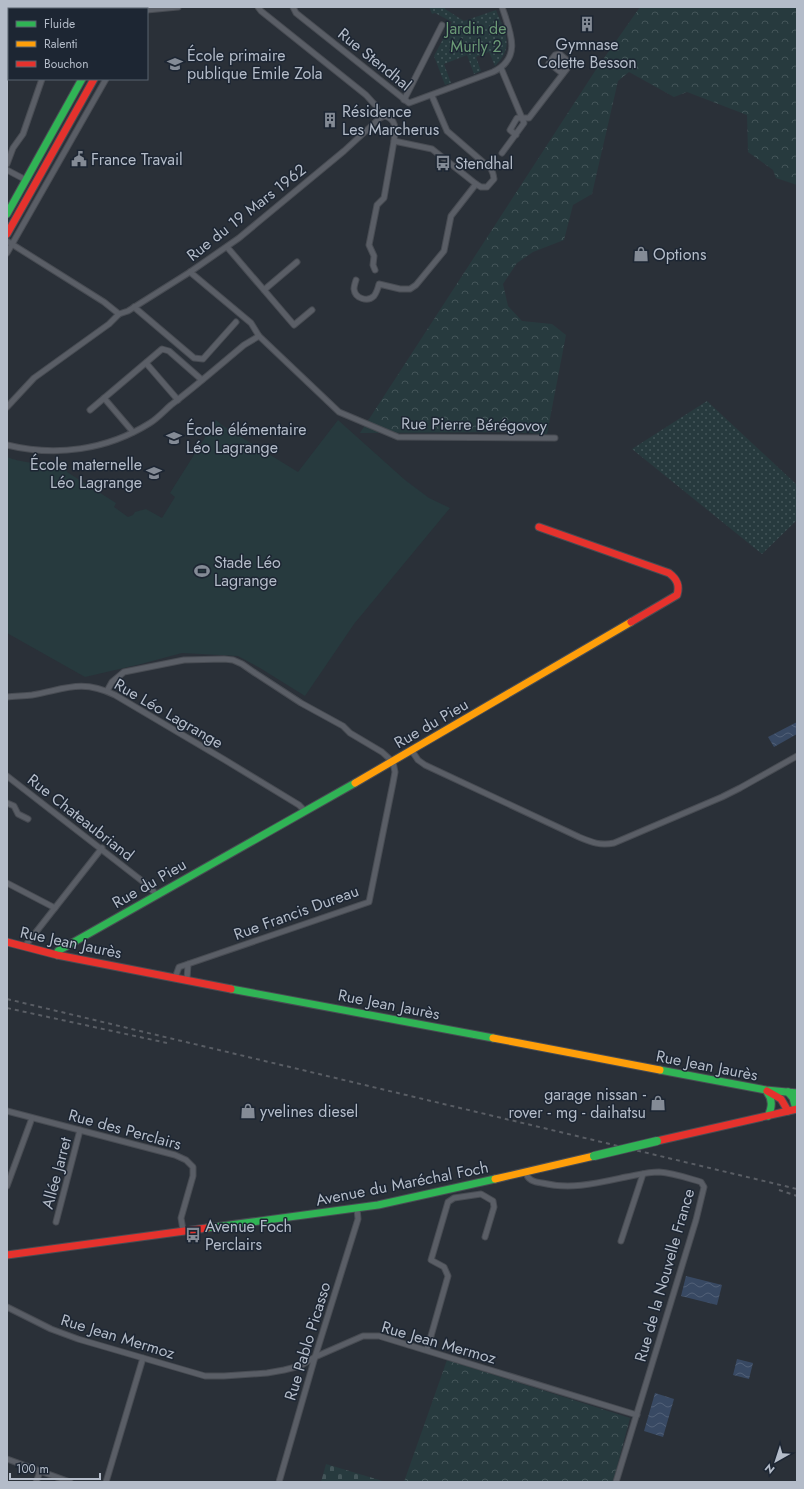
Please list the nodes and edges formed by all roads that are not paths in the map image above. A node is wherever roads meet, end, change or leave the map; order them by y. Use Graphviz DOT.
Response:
graph roads {
  1 [pos="178,7"];
  2 [pos="258,7"];
  3 [pos="293,7"];
  4 [pos="503,9"];
  5 [pos="148,10"];
  6 [pos="442,25"];
  7 [pos="501,68"];
  8 [pos="563,74"];
  9 [pos="42,80"];
  10 [pos="81,80"];
  11 [pos="93,80"];
  12 [pos="105,80"];
  13 [pos="432,96"];
  14 [pos="404,100"];
  15 [pos="380,118"];
  16 [pos="522,118"];
  17 [pos="516,135"];
  18 [pos="394,141"];
  19 [pos="502,153"];
  20 [pos="7,164"];
  21 [pos="7,170"];
  22 [pos="37,179"];
  23 [pos="26,180"];
  24 [pos="476,184"];
  25 [pos="30,192"];
  26 [pos="7,214"];
  27 [pos="7,234"];
  28 [pos="7,241"];
  29 [pos="12,244"];
  30 [pos="227,247"];
  31 [pos="7,253"];
  32 [pos="297,262"];
  33 [pos="375,270"];
  34 [pos="190,272"];
  35 [pos="356,280"];
  36 [pos="264,290"];
  37 [pos="134,307"];
  38 [pos="312,310"];
  39 [pos="119,314"];
  40 [pos="236,322"];
  41 [pos="259,336"];
  42 [pos="146,363"];
  43 [pos="202,380"];
  44 [pos="104,398"];
  45 [pos="178,400"];
  46 [pos="7,407"];
  47 [pos="90,410"];
  48 [pos="133,432"];
  49 [pos="555,438"];
  50 [pos="7,445"];
  51 [pos="539,527"];
  52 [pos="107,691"];
  53 [pos="7,697"];
  54 [pos="412,751"];
  55 [pos="797,756"];
  56 [pos="393,762"];
  57 [pos="7,776"];
  58 [pos="7,803"];
  59 [pos="305,811"];
  60 [pos="28,819"];
  61 [pos="102,848"];
  62 [pos="7,883"];
  63 [pos="156,894"];
  64 [pos="55,908"];
  65 [pos="7,942"];
  66 [pos="25,946"];
  67 [pos="57,954"];
  68 [pos="188,964"];
  69 [pos="175,978"];
  70 [pos="187,980"];
  71 [pos="766,1090"];
  72 [pos="793,1092"];
  73 [pos="797,1109"];
  74 [pos="7,1111"];
  75 [pos="788,1111"];
  76 [pos="768,1116"];
  77 [pos="32,1118"];
  78 [pos="80,1130"];
  79 [pos="526,1172"];
  80 [pos="644,1174"];
  81 [pos="7,1186"];
  82 [pos="357,1208"];
  83 [pos="56,1222"];
  84 [pos="183,1230"];
  85 [pos="485,1237"];
  86 [pos="622,1241"];
  87 [pos="7,1255"];
  88 [pos="7,1307"];
  89 [pos="427,1350"];
  90 [pos="315,1357"];
  91 [pos="143,1358"];
  92 [pos="637,1415"];
  93 [pos="7,1459"];
  94 [pos="40,1472"];
  95 [pos="36,1482"];
  96 [pos="70,1482"];
  97 [pos="106,1482"];
  98 [pos="278,1482"];
  99 [pos="616,1482"];
  1 -- 5 [label="street"];
  2 -- 15 [label="street"];
  3 -- 14 [label="street, Rue Stendhal"];
  4 -- 7 [label="street"];
  6 -- 14 [label="street"];
  7 -- 13 [label="street"];
  7 -- 16 [label="street"];
  8 -- 16 [label="street"];
  9 -- 20 [label="street"];
  10 -- 23 [label="main road"];
  11 -- 22 [label="main road"];
  12 -- 29 [label="street"];
  13 -- 14 [label="street, Rue Stendhal"];
  13 -- 24 [label="street, Rue Stendhal"];
  15 -- 18 [label="street"];
  15 -- 30 [label="street, Rue du 19 Mars 1962"];
  16 -- 17 [label="street"];
  16 -- 17 [label="street"];
  17 -- 19 [label="street"];
  18 -- 24 [label="street"];
  18 -- 33 [label="street"];
  21 -- 23 [label="street"];
  22 -- 23 [label="main road"];
  22 -- 25 [label="main road"];
  23 -- 25 [label="main road"];
  23 -- 26 [label="main road"];
  24 -- 35 [label="street"];
  25 -- 27 [label="main road"];
  28 -- 29 [label="street"];
  29 -- 31 [label="street"];
  29 -- 39 [label="street"];
  30 -- 34 [label="street, Rue du 19 Mars 1962"];
  30 -- 36 [label="street"];
  32 -- 36 [label="street"];
  34 -- 37 [label="street, Rue du 19 Mars 1962"];
  34 -- 41 [label="street, Rue Pierre Bérégovoy"];
  36 -- 38 [label="street"];
  37 -- 39 [label="street, Rue du 19 Mars 1962"];
  37 -- 40 [label="street"];
  39 -- 46 [label="street, Rue du 19 Mars 1962"];
  41 -- 43 [label="street"];
  41 -- 49 [label="street, Rue Pierre Bérégovoy"];
  42 -- 43 [label="street"];
  42 -- 44 [label="street"];
  42 -- 45 [label="street"];
  43 -- 45 [label="street"];
  44 -- 47 [label="street"];
  44 -- 48 [label="street"];
  45 -- 48 [label="street"];
  48 -- 50 [label="street"];
  51 -- 54 [label="main road, Rue du Pieu"];
  52 -- 53 [label="street, Rue Léo Lagrange"];
  52 -- 56 [label="street"];
  52 -- 59 [label="street, Rue Léo Lagrange"];
  54 -- 55 [label="street"];
  54 -- 56 [label="main road, Rue du Pieu"];
  56 -- 59 [label="main road, Rue du Pieu"];
  56 -- 68 [label="street, Rue Francis Dureau"];
  57 -- 61 [label="street, Rue Chateaubriand"];
  58 -- 60 [label="street"];
  59 -- 63 [label="main road, Rue du Pieu"];
  61 -- 63 [label="street, Rue Chateaubriand"];
  61 -- 64 [label="street"];
  62 -- 64 [label="street"];
  63 -- 67 [label="main road, Rue du Pieu"];
  64 -- 66 [label="street"];
  65 -- 66 [label="main road, Rue Jean Jaurès"];
  66 -- 67 [label="main road, Rue Jean Jaurès"];
  67 -- 69 [label="main road, Rue Jean Jaurès"];
  68 -- 69 [label="street, Rue Francis Dureau"];
  68 -- 70 [label="street"];
  69 -- 70 [label="main road, Rue Jean Jaurès"];
  70 -- 71 [label="main road, Rue Jean Jaurès"];
  71 -- 72 [label="main road, Rue Jean Jaurès"];
  71 -- 75 [label="main road"];
  71 -- 76 [label="main road"];
  72 -- 73 [label="main road"];
  73 -- 75 [label="main road, Avenue du Maréchal Foch"];
  74 -- 77 [label="street, Rue des Perclairs"];
  75 -- 76 [label="main road, Avenue du Maréchal Foch"];
  76 -- 79 [label="main road, Avenue du Maréchal Foch, bridge"];
  77 -- 78 [label="street, Rue des Perclairs"];
  77 -- 81 [label="street"];
  78 -- 83 [label="street, Allée Jarret"];
  78 -- 84 [label="street, Rue des Perclairs"];
  79 -- 80 [label="street, Rue de la Nouvelle France"];
  79 -- 82 [label="main road, Avenue du Maréchal Foch"];
  80 -- 86 [label="street"];
  80 -- 92 [label="street, Rue de la Nouvelle France"];
  82 -- 84 [label="main road, Avenue du Maréchal Foch"];
  82 -- 90 [label="street, Rue Pablo Picasso"];
  84 -- 87 [label="main road, Avenue du Maréchal Foch"];
  85 -- 89 [label="street"];
  88 -- 91 [label="street, Rue Jean Mermoz"];
  89 -- 90 [label="street, Rue Jean Mermoz"];
  89 -- 92 [label="street, Rue Jean Mermoz"];
  90 -- 91 [label="street, Rue Jean Mermoz"];
  90 -- 98 [label="street, Rue Pablo Picasso"];
  91 -- 97 [label="street"];
  92 -- 99 [label="street, Rue de la Nouvelle France"];
  93 -- 94 [label="street"];
  94 -- 95 [label="street"];
  94 -- 96 [label="street"];
}
